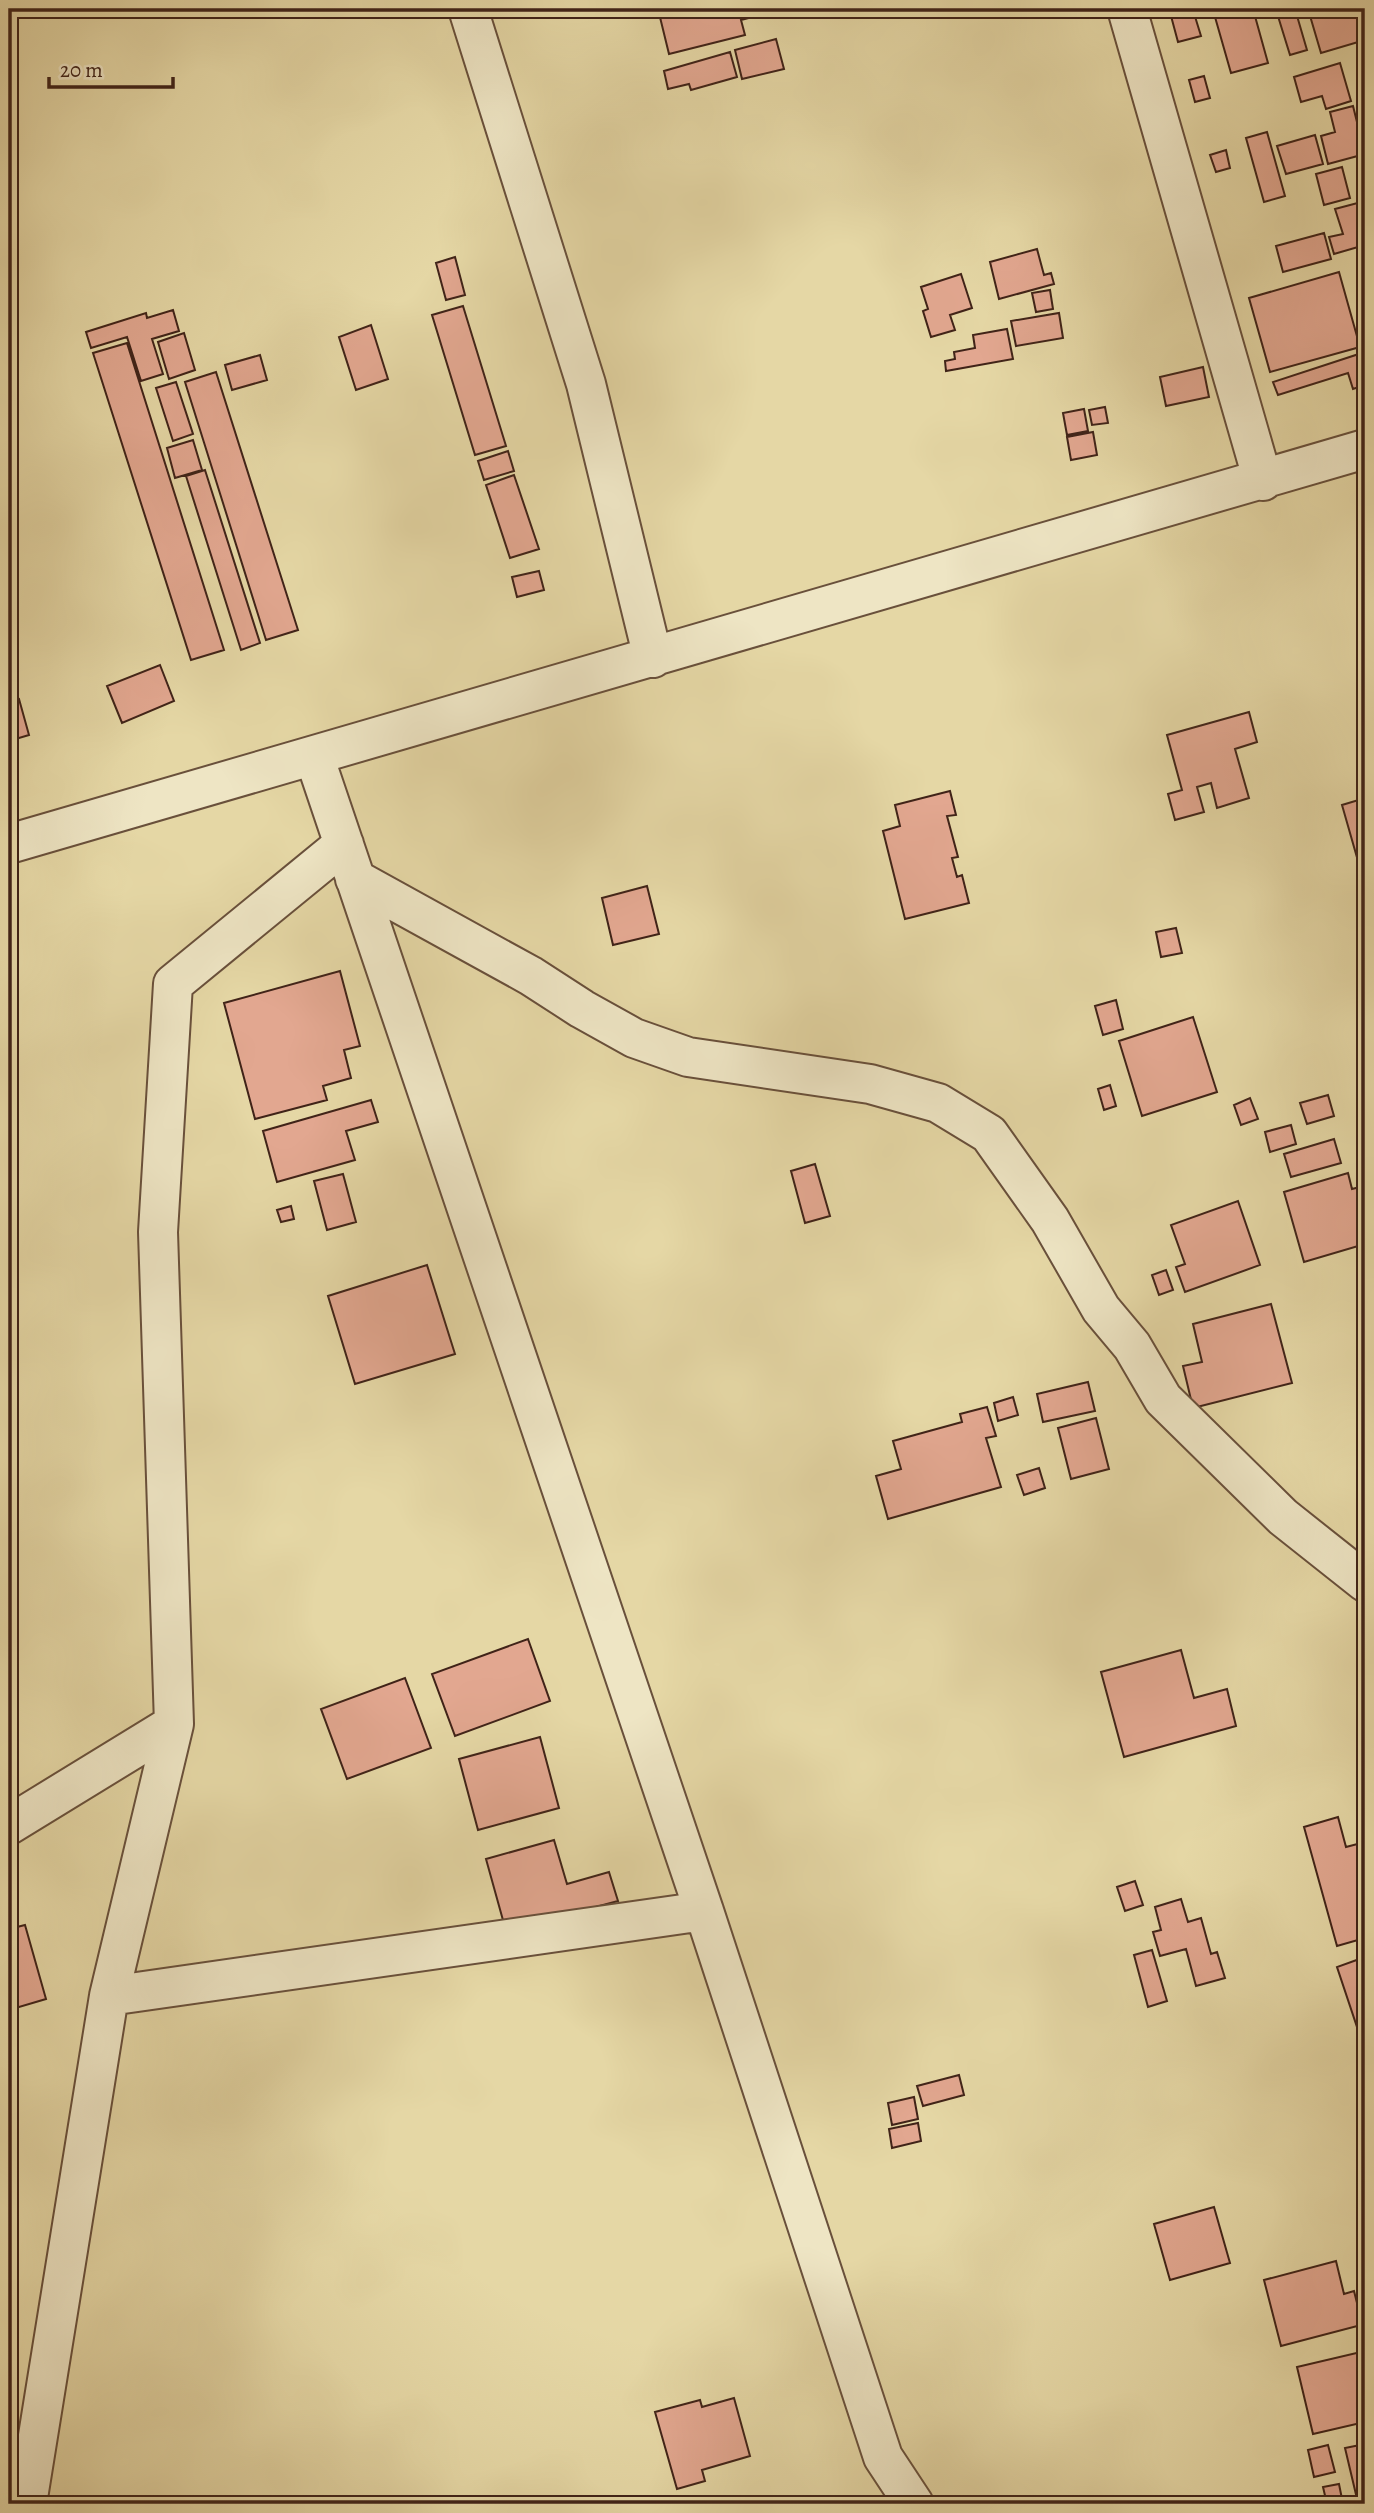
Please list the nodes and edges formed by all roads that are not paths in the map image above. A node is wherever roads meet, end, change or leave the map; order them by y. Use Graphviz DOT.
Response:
graph roads {
  1 [pos="468,9"];
  2 [pos="1127,9"];
  3 [pos="1365,449"];
  4 [pos="1263,481"];
  5 [pos="653,658"];
  6 [pos="314,756"];
  7 [pos="9,844"];
  8 [pos="349,861"];
  9 [pos="1365,1582"];
  10 [pos="174,1724"];
  11 [pos="9,1825"];
  12 [pos="704,1911"];
  13 [pos="109,1996"];
  14 [pos="27,2504"];
  15 [pos="914,2504"];
  1 -- 5 [label="street"];
  2 -- 4 [label="street"];
  3 -- 4 [label="street"];
  4 -- 5 [label="street"];
  5 -- 6 [label="street"];
  6 -- 7 [label="street"];
  6 -- 8 [label="street"];
  8 -- 9 [label="street"];
  8 -- 10 [label="street"];
  8 -- 12 [label="street"];
  10 -- 11 [label="street"];
  10 -- 13 [label="street"];
  12 -- 13 [label="street"];
  12 -- 15 [label="street"];
  13 -- 14 [label="street"];
}
